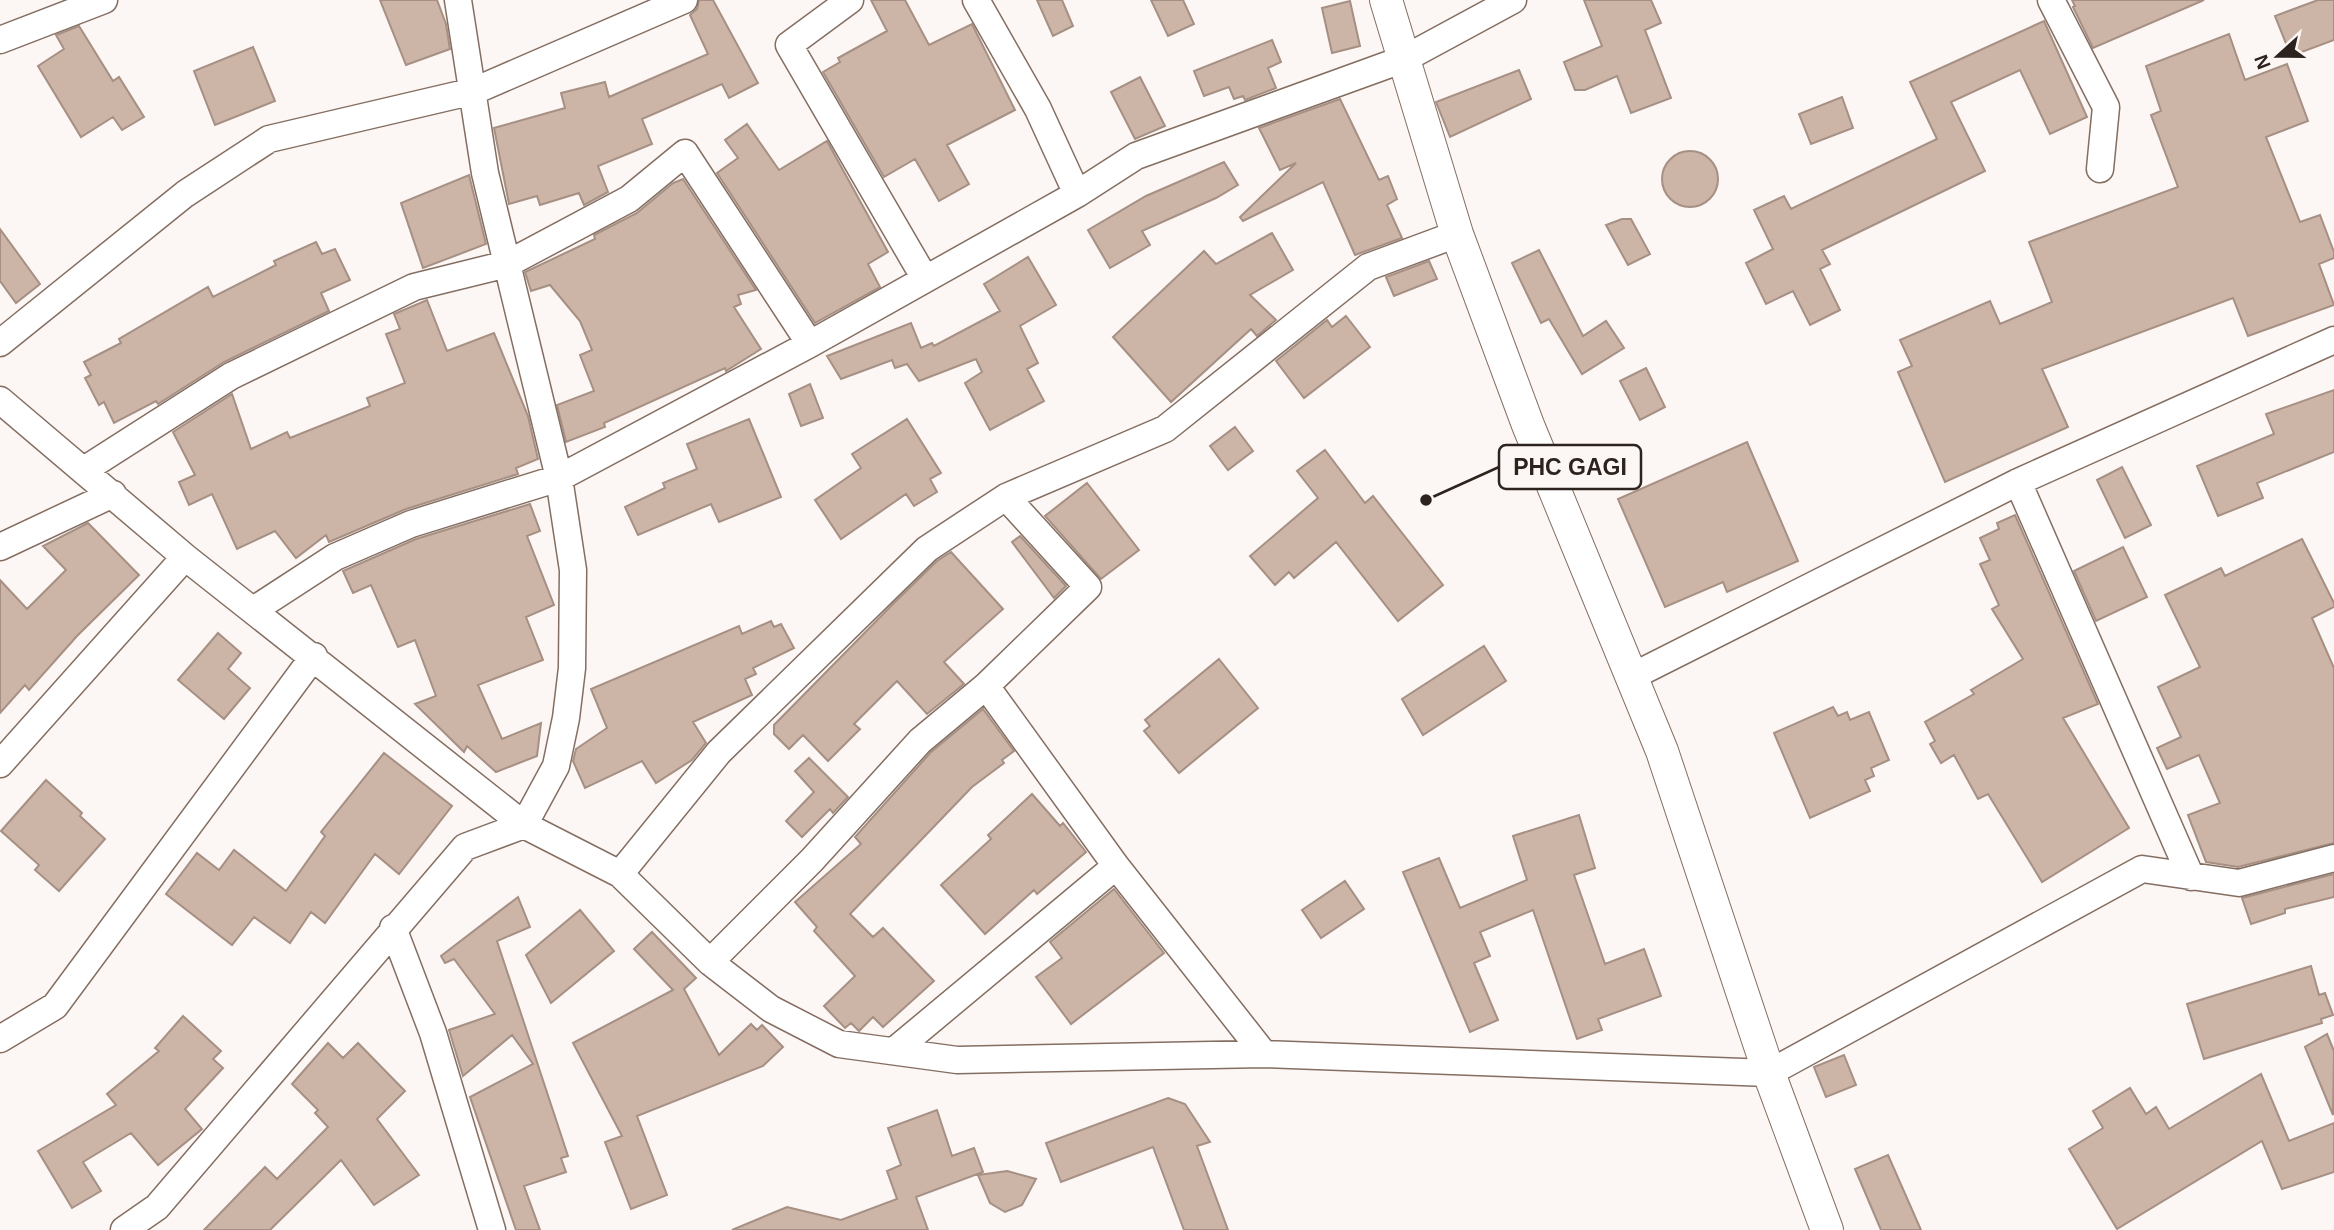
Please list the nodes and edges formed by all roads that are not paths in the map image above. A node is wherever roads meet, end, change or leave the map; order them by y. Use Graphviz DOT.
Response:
graph roads {
  1 [pos="104,0"];
  2 [pos="458,0"];
  3 [pos="684,0"];
  4 [pos="850,0"];
  5 [pos="976,0"];
  6 [pos="1386,0"];
  7 [pos="1513,0"];
  8 [pos="2051,0"];
  9 [pos="0,40"];
  10 [pos="1404,59"];
  11 [pos="474,91"];
  12 [pos="2100,169"];
  13 [pos="1077,194"];
  14 [pos="1457,234"];
  15 [pos="507,264"];
  16 [pos="924,278"];
  17 [pos="2334,340"];
  18 [pos="0,343"];
  19 [pos="810,344"];
  20 [pos="0,400"];
  21 [pos="84,470"];
  22 [pos="559,478"];
  23 [pos="2018,482"];
  24 [pos="113,494"];
  25 [pos="1006,497"];
  26 [pos="0,547"];
  27 [pos="185,557"];
  28 [pos="255,609"];
  29 [pos="314,656"];
  30 [pos="1631,677"];
  31 [pos="986,687"];
  32 [pos="0,764"];
  33 [pos="524,825"];
  34 [pos="2334,858"];
  35 [pos="1116,866"];
  36 [pos="620,874"];
  37 [pos="2192,877"];
  38 [pos="393,928"];
  39 [pos="710,962"];
  40 [pos="0,1039"];
  41 [pos="894,1051"];
  42 [pos="1264,1054"];
  43 [pos="1769,1073"];
  44 [pos="124,1230"];
  45 [pos="492,1230"];
  46 [pos="1827,1230"];
  1 -- 9 [label="street"];
  2 -- 11 [label="street"];
  3 -- 11 [label="street"];
  4 -- 16 [label="street"];
  5 -- 13 [label="street"];
  6 -- 10 [label="street"];
  7 -- 10 [label="street"];
  8 -- 12 [label="street"];
  10 -- 13 [label="street"];
  10 -- 14 [label="street"];
  11 -- 15 [label="street"];
  11 -- 18 [label="street"];
  13 -- 16 [label="street"];
  14 -- 25 [label="street"];
  14 -- 30 [label="street"];
  15 -- 19 [label="street"];
  15 -- 21 [label="street"];
  15 -- 22 [label="street"];
  16 -- 19 [label="street"];
  17 -- 23 [label="street"];
  19 -- 22 [label="street"];
  20 -- 21 [label="street"];
  21 -- 24 [label="street"];
  22 -- 28 [label="street"];
  22 -- 33 [label="street"];
  23 -- 30 [label="street"];
  23 -- 37 [label="street"];
  24 -- 26 [label="street"];
  24 -- 27 [label="street"];
  25 -- 31 [label="street"];
  25 -- 36 [label="street"];
  27 -- 28 [label="street"];
  27 -- 32 [label="street"];
  28 -- 29 [label="street"];
  29 -- 33 [label="street"];
  29 -- 40 [label="street"];
  30 -- 43 [label="street"];
  31 -- 35 [label="street"];
  31 -- 39 [label="street"];
  33 -- 36 [label="street"];
  33 -- 38 [label="street"];
  34 -- 37 [label="street"];
  35 -- 41 [label="street"];
  35 -- 42 [label="street"];
  36 -- 39 [label="street"];
  37 -- 43 [label="street"];
  38 -- 44 [label="street"];
  38 -- 45 [label="street"];
  39 -- 41 [label="street"];
  41 -- 42 [label="street"];
  42 -- 43 [label="street"];
  43 -- 46 [label="street"];
}
